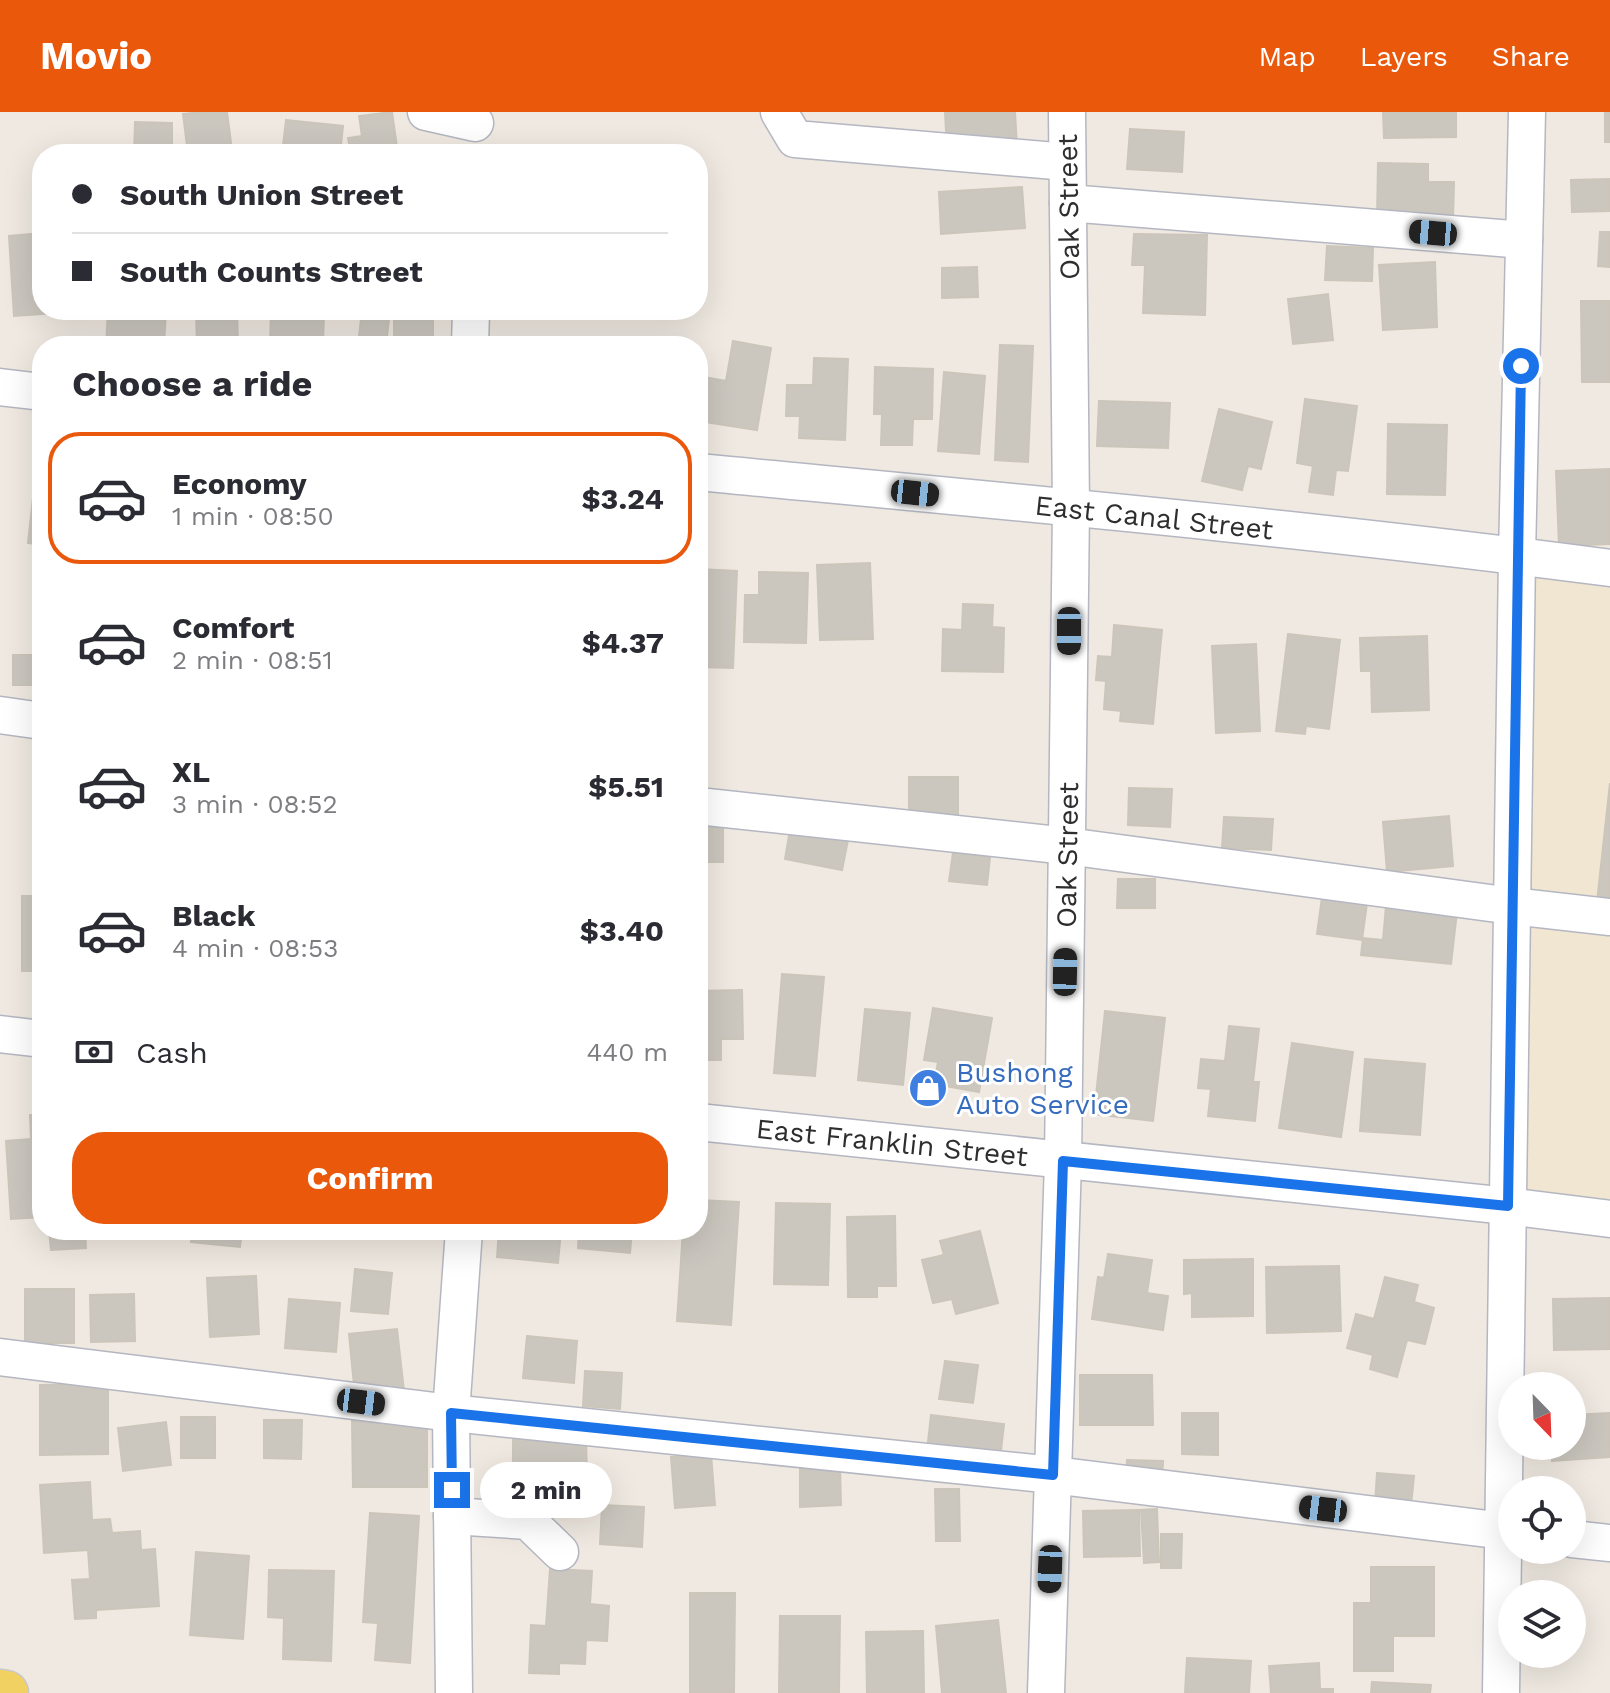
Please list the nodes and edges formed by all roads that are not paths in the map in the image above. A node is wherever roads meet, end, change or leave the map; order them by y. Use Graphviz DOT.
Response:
graph roads {
  1 [pos="426,112"];
  2 [pos="779,112"];
  3 [pos="1067,112"];
  4 [pos="1527,112"];
  5 [pos="475,130"];
  6 [pos="1067,162"];
  7 [pos="1068,203"];
  8 [pos="1524,240"];
  9 [pos="0,387"];
  10 [pos="32,391"];
  11 [pos="708,473"];
  12 [pos="1071,508"];
  13 [pos="1517,556"];
  14 [pos="1610,568"];
  15 [pos="0,715"];
  16 [pos="32,720"];
  17 [pos="708,807"];
  18 [pos="1067,846"];
  19 [pos="1512,906"];
  20 [pos="1610,917"];
  21 [pos="0,1034"];
  22 [pos="32,1038"];
  23 [pos="708,1123"];
  24 [pos="1063,1161"];
  25 [pos="1508,1206"];
  26 [pos="1610,1219"];
  27 [pos="463,1240"];
  28 [pos="0,1357"];
  29 [pos="451,1413"];
  30 [pos="1053,1475"];
  31 [pos="1508,1476"];
  32 [pos="452,1516"];
  33 [pos="1498,1530"];
  34 [pos="1586,1540"];
  35 [pos="1610,1543"];
  36 [pos="560,1552"];
  37 [pos="1507,1564"];
  38 [pos="0,1692"];
  39 [pos="6,1693"];
  40 [pos="454,1693"];
  41 [pos="1046,1693"];
  42 [pos="1501,1693"];
  1 -- 5 [label="street"];
  2 -- 6 [label="street"];
  3 -- 6 [label="street, Oak Street"];
  4 -- 8 [label="street"];
  6 -- 7 [label="street, Oak Street"];
  7 -- 8 [label="street"];
  7 -- 12 [label="street, Oak Street"];
  8 -- 13 [label="street"];
  9 -- 10 [label="street"];
  11 -- 12 [label="street, East Canal Street"];
  12 -- 13 [label="street, East Canal Street"];
  12 -- 18 [label="street, Oak Street"];
  13 -- 14 [label="street, East Canal Street"];
  13 -- 19 [label="street"];
  15 -- 16 [label="street"];
  17 -- 18 [label="street"];
  18 -- 19 [label="street"];
  18 -- 24 [label="street, Oak Street"];
  19 -- 20 [label="street"];
  19 -- 25 [label="street"];
  21 -- 22 [label="street"];
  23 -- 24 [label="street, East Franklin Street"];
  24 -- 25 [label="street, East Franklin Street"];
  24 -- 30 [label="street, Oak Street"];
  25 -- 26 [label="street, East Franklin Street"];
  25 -- 31 [label="street"];
  27 -- 29 [label="street"];
  28 -- 29 [label="street"];
  29 -- 30 [label="street"];
  29 -- 32 [label="street"];
  30 -- 33 [label="street"];
  30 -- 41 [label="street, Oak Street"];
  32 -- 36 [label="street"];
  32 -- 40 [label="street"];
  34 -- 35 [label="street"];
  37 -- 42 [label="street"];
  38 -- 39 [label="main road"];
}
